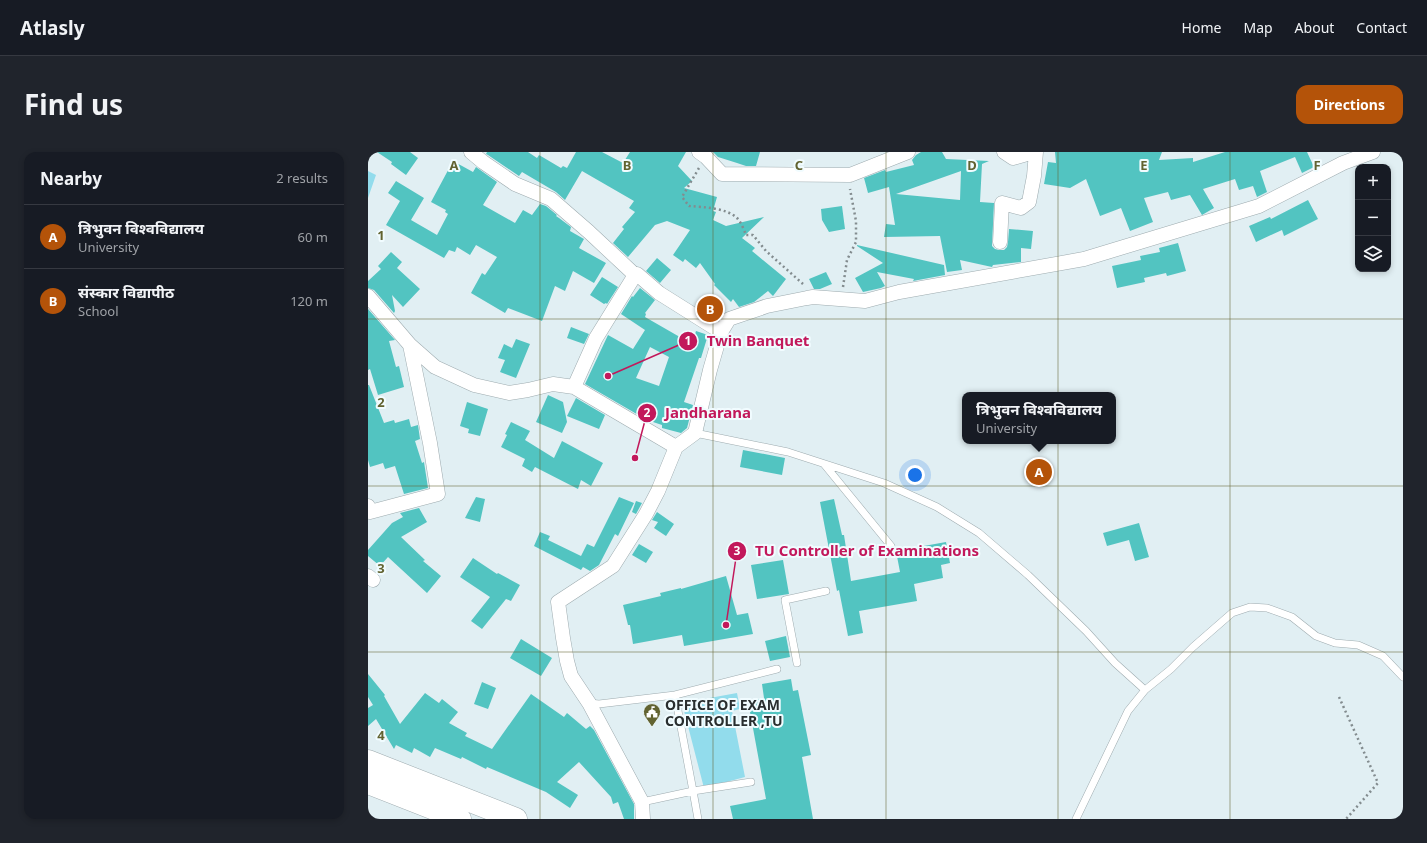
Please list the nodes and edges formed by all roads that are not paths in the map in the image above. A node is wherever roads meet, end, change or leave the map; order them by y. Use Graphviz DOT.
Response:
graph roads {
  1 [pos="471,152"];
  2 [pos="908,152"];
  3 [pos="1004,152"];
  4 [pos="1035,152"];
  5 [pos="1373,152"];
  6 [pos="702,154"];
  7 [pos="882,157"];
  8 [pos="1000,242"];
  9 [pos="635,275"];
  10 [pos="368,296"];
  11 [pos="722,332"];
  12 [pos="410,345"];
  13 [pos="574,387"];
  14 [pos="695,433"];
  15 [pos="676,447"];
  16 [pos="824,464"];
  17 [pos="369,510"];
  18 [pos="891,546"];
  19 [pos="826,591"];
  20 [pos="797,663"];
  21 [pos="777,669"];
  22 [pos="1403,677"];
  23 [pos="1145,690"];
  24 [pos="675,695"];
  25 [pos="589,703"];
  26 [pos="368,761"];
  27 [pos="751,782"];
  28 [pos="368,783"];
  29 [pos="693,791"];
  30 [pos="368,799"];
  31 [pos="642,802"];
  32 [pos="418,819"];
  33 [pos="460,819"];
  34 [pos="516,819"];
  35 [pos="643,819"];
  36 [pos="698,819"];
  37 [pos="1076,819"];
  1 -- 9 [label="street"];
  2 -- 7 [label="street"];
  3 -- 4 [label="street"];
  4 -- 8 [label="street"];
  5 -- 11 [label="street"];
  6 -- 7 [label="street"];
  9 -- 11 [label="street"];
  9 -- 13 [label="street"];
  10 -- 12 [label="street"];
  11 -- 14 [label="street"];
  12 -- 13 [label="street"];
  12 -- 17 [label="street"];
  13 -- 15 [label="street"];
  14 -- 15 [label="street"];
  14 -- 16 [label="lane"];
  15 -- 25 [label="street"];
  16 -- 18 [label="lane"];
  16 -- 23 [label="lane"];
  19 -- 20 [label="lane"];
  21 -- 24 [label="lane"];
  22 -- 23 [label="lane"];
  23 -- 37 [label="lane"];
  24 -- 25 [label="lane"];
  24 -- 29 [label="lane"];
  25 -- 31 [label="street"];
  26 -- 34 [label="main road"];
  27 -- 29 [label="lane"];
  28 -- 33 [label="main road"];
  29 -- 31 [label="lane"];
  29 -- 36 [label="lane"];
  30 -- 32 [label="main road"];
  31 -- 35 [label="street"];
}
